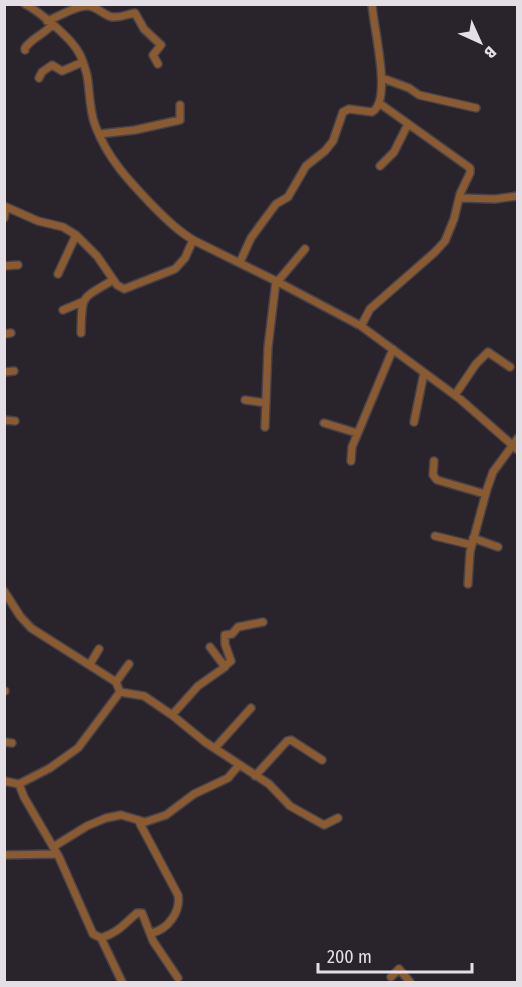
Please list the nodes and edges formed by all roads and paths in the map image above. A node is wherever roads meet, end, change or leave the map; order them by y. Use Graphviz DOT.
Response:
graph roads {
  1 [pos="25,4"];
  2 [pos="372,4"];
  3 [pos="50,23"];
  4 [pos="25,50"];
  5 [pos="83,63"];
  6 [pos="158,64"];
  7 [pos="39,78"];
  8 [pos="382,78"];
  9 [pos="379,104"];
  10 [pos="180,105"];
  11 [pos="476,108"];
  12 [pos="408,124"];
  13 [pos="99,134"];
  14 [pos="380,166"];
  15 [pos="518,196"];
  16 [pos="460,198"];
  17 [pos="5,207"];
  18 [pos="4,218"];
  19 [pos="76,235"];
  20 [pos="193,240"];
  21 [pos="305,249"];
  22 [pos="240,262"];
  23 [pos="18,265"];
  24 [pos="4,266"];
  25 [pos="58,274"];
  26 [pos="113,280"];
  27 [pos="277,281"];
  28 [pos="82,302"];
  29 [pos="63,310"];
  30 [pos="361,326"];
  31 [pos="81,333"];
  32 [pos="393,349"];
  33 [pos="510,367"];
  34 [pos="14,371"];
  35 [pos="4,372"];
  36 [pos="424,373"];
  37 [pos="455,395"];
  38 [pos="245,400"];
  39 [pos="266,403"];
  40 [pos="4,420"];
  41 [pos="15,422"];
  42 [pos="414,422"];
  43 [pos="324,423"];
  44 [pos="265,427"];
  45 [pos="357,433"];
  46 [pos="518,438"];
  47 [pos="515,448"];
  48 [pos="351,460"];
  49 [pos="434,461"];
  50 [pos="485,494"];
  51 [pos="435,536"];
  52 [pos="472,542"];
  53 [pos="498,546"];
  54 [pos="468,584"];
  55 [pos="4,591"];
  56 [pos="263,622"];
  57 [pos="210,647"];
  58 [pos="99,649"];
  59 [pos="90,664"];
  60 [pos="129,664"];
  61 [pos="226,665"];
  62 [pos="116,682"];
  63 [pos="120,692"];
  64 [pos="251,708"];
  65 [pos="172,715"];
  66 [pos="215,748"];
  67 [pos="322,760"];
  68 [pos="239,765"];
  69 [pos="255,776"];
  70 [pos="4,781"];
  71 [pos="19,783"];
  72 [pos="338,818"];
  73 [pos="138,820"];
  74 [pos="55,850"];
  75 [pos="4,855"];
  76 [pos="151,933"];
  77 [pos="101,938"];
  78 [pos="391,976"];
  79 [pos="178,978"];
  80 [pos="122,982"];
  81 [pos="410,982"];
  1 -- 3 [label="street"];
  2 -- 8 [label="street"];
  3 -- 4 [label="street"];
  3 -- 5 [label="street"];
  3 -- 6 [label="street"];
  5 -- 7 [label="street"];
  5 -- 13 [label="street"];
  8 -- 9 [label="street"];
  8 -- 11 [label="street"];
  9 -- 12 [label="street"];
  9 -- 22 [label="street"];
  10 -- 13 [label="street"];
  12 -- 14 [label="street"];
  12 -- 16 [label="street"];
  13 -- 20 [label="street"];
  15 -- 16 [label="street"];
  16 -- 30 [label="street"];
  17 -- 18 [label="street"];
  17 -- 19 [label="street"];
  19 -- 25 [label="street"];
  19 -- 26 [label="street"];
  20 -- 22 [label="street"];
  20 -- 26 [label="street"];
  21 -- 27 [label="street"];
  22 -- 27 [label="street"];
  23 -- 24 [label="street"];
  26 -- 28 [label="street"];
  27 -- 30 [label="street"];
  27 -- 39 [label="street"];
  28 -- 29 [label="street"];
  28 -- 31 [label="street"];
  30 -- 32 [label="street"];
  32 -- 36 [label="street"];
  32 -- 45 [label="street"];
  33 -- 37 [label="street"];
  34 -- 35 [label="street"];
  36 -- 37 [label="street"];
  36 -- 42 [label="street"];
  37 -- 47 [label="street"];
  38 -- 39 [label="street"];
  39 -- 44 [label="street"];
  40 -- 41 [label="street"];
  43 -- 45 [label="street"];
  45 -- 48 [label="street"];
  46 -- 47 [label="street"];
  47 -- 50 [label="street"];
  49 -- 50 [label="street"];
  50 -- 52 [label="street"];
  51 -- 52 [label="street"];
  52 -- 53 [label="street"];
  52 -- 54 [label="street"];
  55 -- 59 [label="street"];
  56 -- 61 [label="street"];
  57 -- 61 [label="street"];
  58 -- 59 [label="street"];
  59 -- 62 [label="street"];
  60 -- 62 [label="street"];
  61 -- 65 [label="street"];
  62 -- 63 [label="street"];
  63 -- 65 [label="street"];
  63 -- 71 [label="street"];
  64 -- 66 [label="street"];
  65 -- 66 [label="street"];
  66 -- 68 [label="street"];
  67 -- 69 [label="street"];
  68 -- 69 [label="street"];
  68 -- 73 [label="street"];
  69 -- 72 [label="street"];
  70 -- 71 [label="street"];
  71 -- 74 [label="street"];
  73 -- 74 [label="street"];
  73 -- 76 [label="street"];
  74 -- 75 [label="street"];
  74 -- 77 [label="street"];
  76 -- 77 [label="street"];
  76 -- 79 [label="street"];
  77 -- 80 [label="street"];
  78 -- 81 [label="street"];
}
